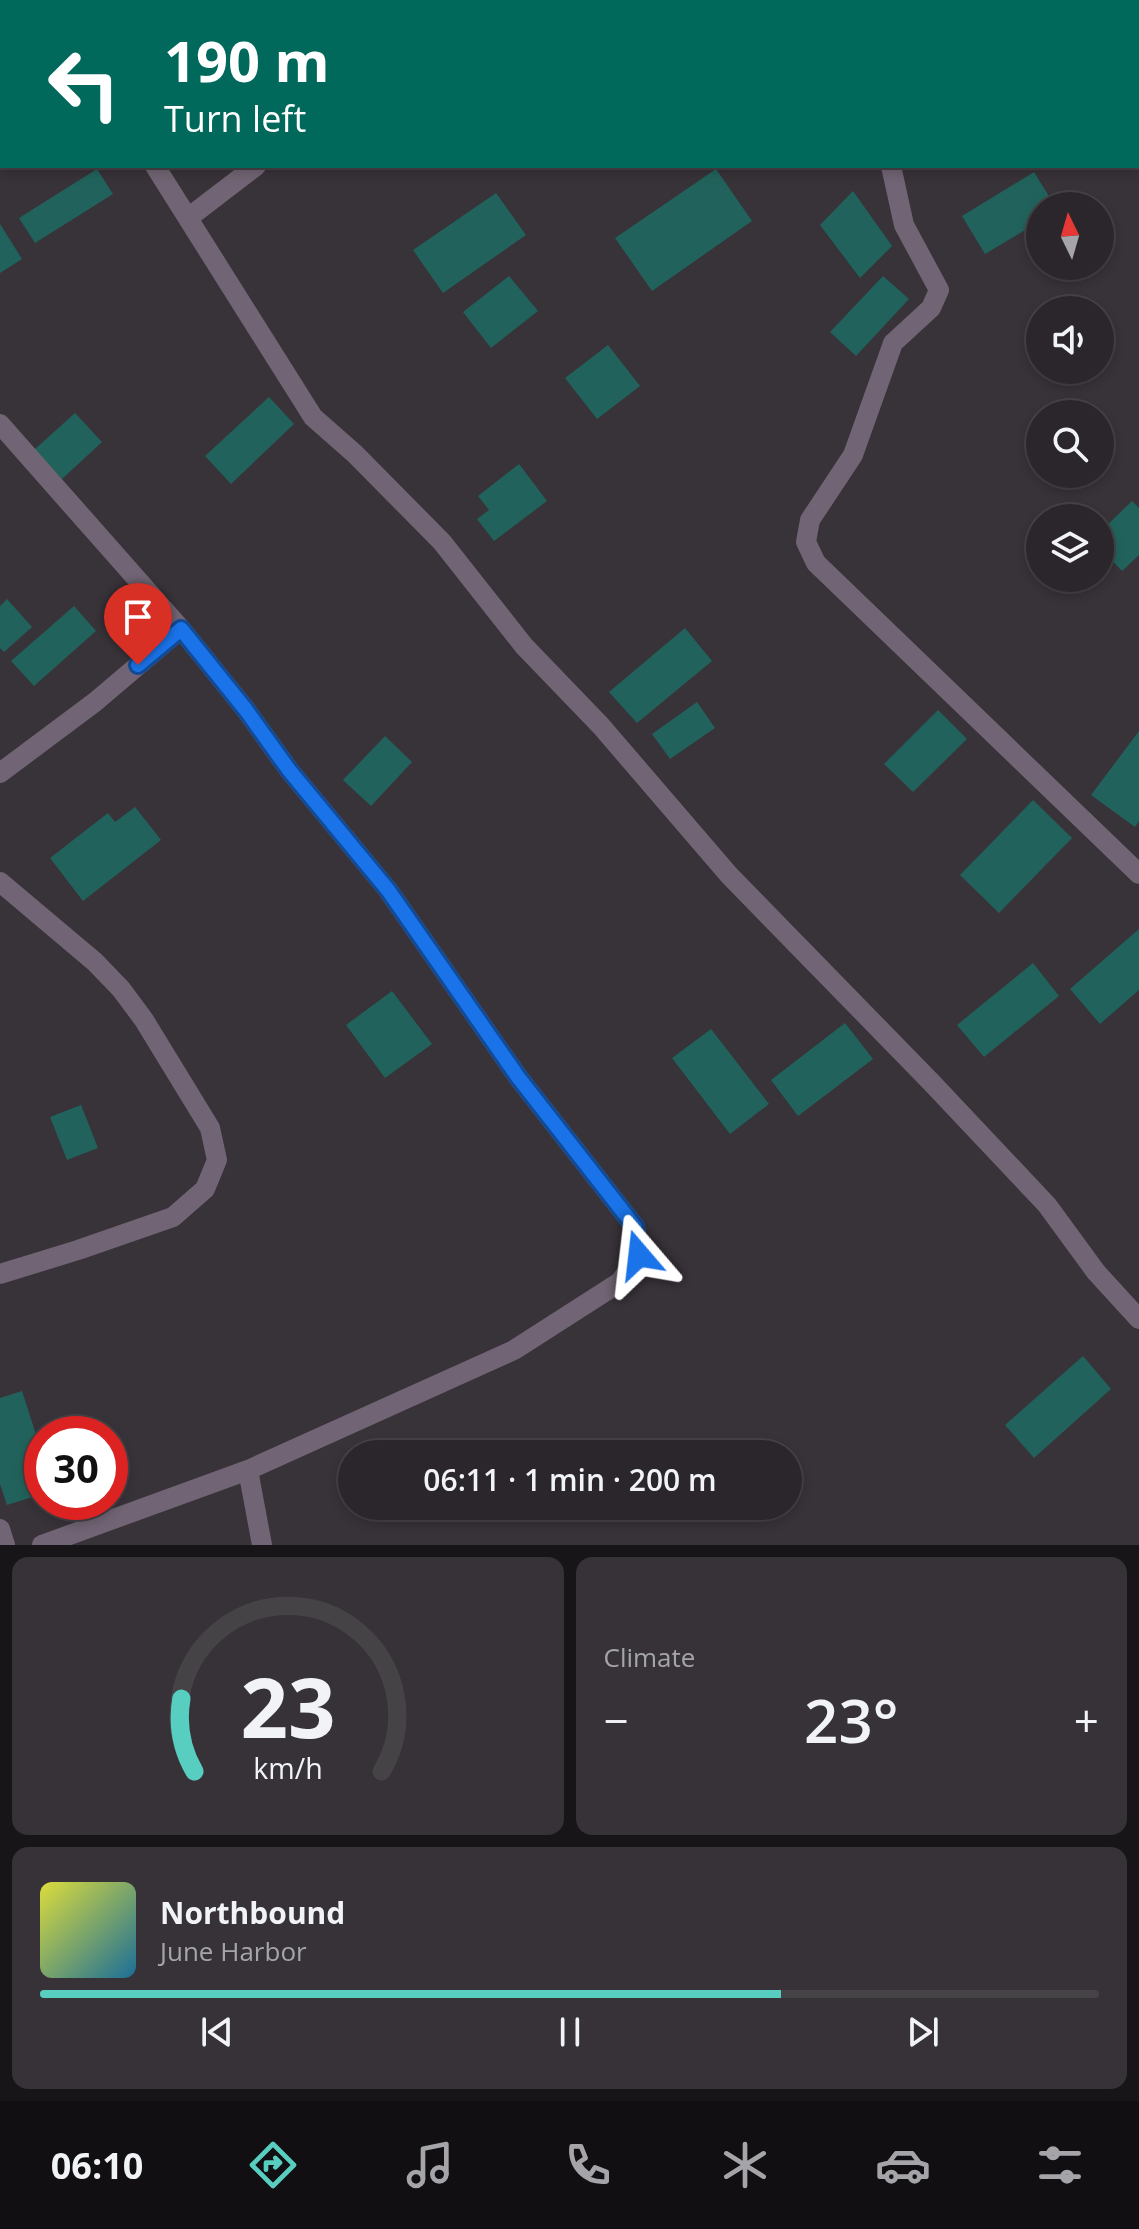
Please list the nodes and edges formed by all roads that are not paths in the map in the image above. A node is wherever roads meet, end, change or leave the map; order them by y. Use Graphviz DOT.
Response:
graph roads {
  1 [pos="156,168"];
  2 [pos="253,168"];
  3 [pos="891,168"];
  4 [pos="188,218"];
  5 [pos="2,432"];
  6 [pos="181,629"];
  7 [pos="0,773"];
  8 [pos="1139,874"];
  9 [pos="0,882"];
  10 [pos="0,1274"];
  11 [pos="1139,1319"];
  12 [pos="248,1470"];
  13 [pos="0,1529"];
  14 [pos="5,1545"];
  15 [pos="42,1545"];
  16 [pos="262,1545"];
  1 -- 4 [label="street"];
  2 -- 4 [label="street"];
  3 -- 8 [label="street"];
  4 -- 11 [label="street"];
  5 -- 6 [label="street"];
  6 -- 7 [label="street"];
  6 -- 12 [label="street"];
  9 -- 10 [label="street"];
  12 -- 15 [label="street"];
  12 -- 16 [label="street"];
  13 -- 14 [label="street"];
}
